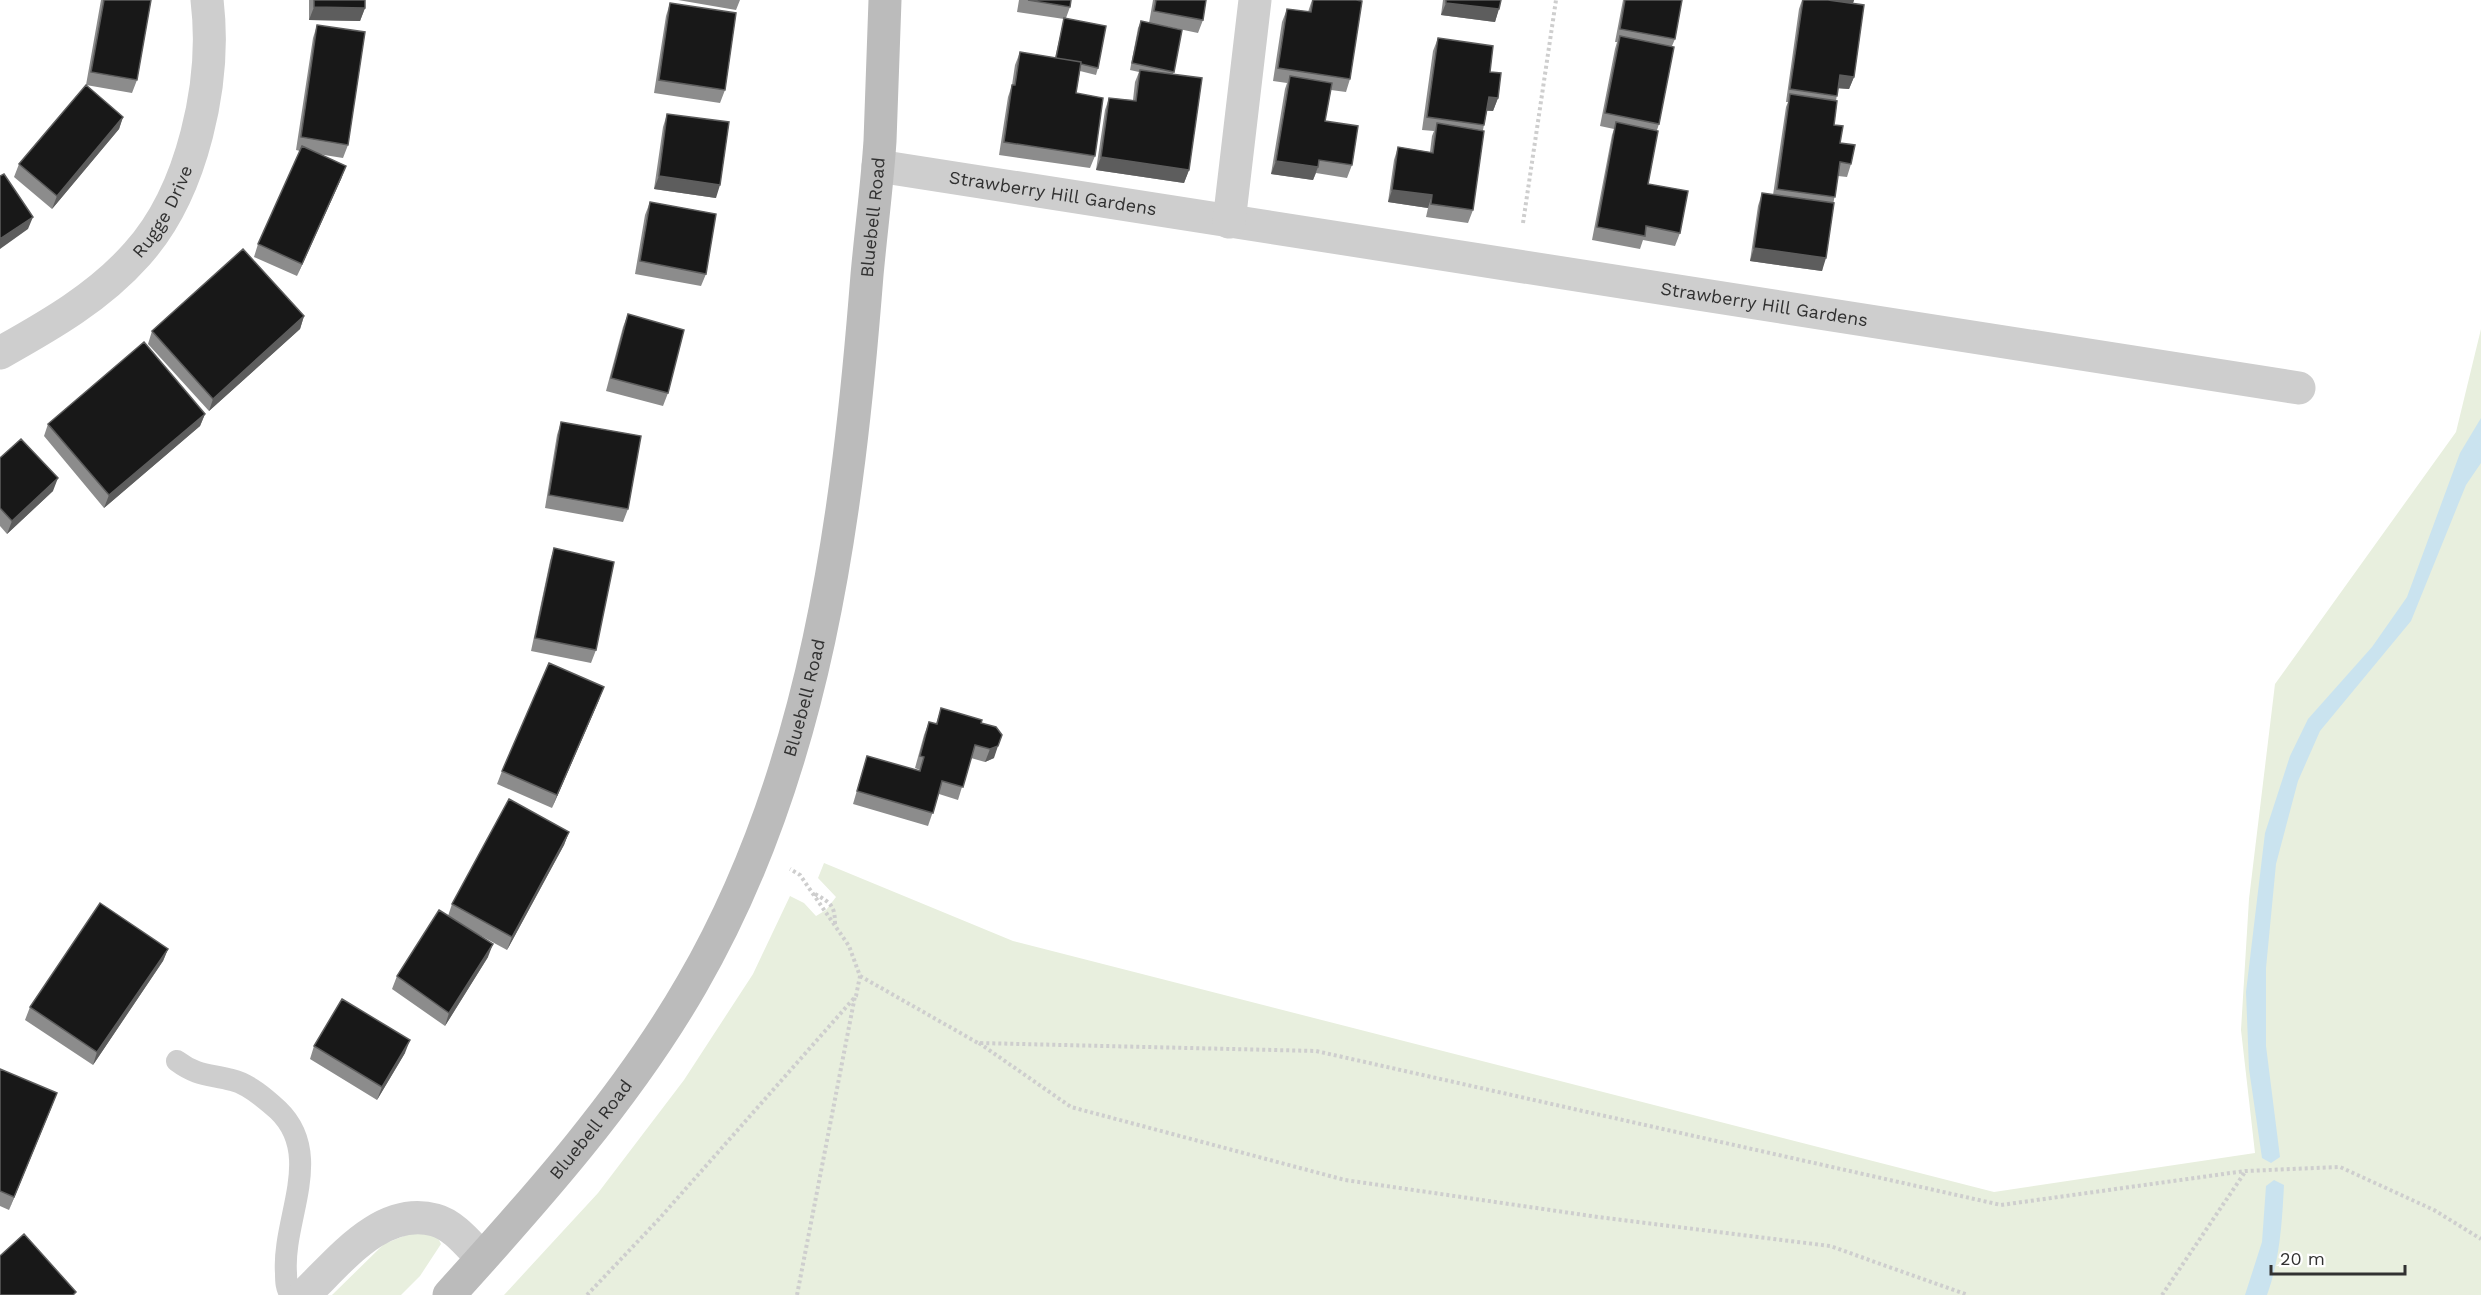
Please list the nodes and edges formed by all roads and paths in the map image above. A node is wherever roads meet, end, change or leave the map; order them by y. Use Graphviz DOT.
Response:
graph roads {
  1 [pos="207,0"];
  2 [pos="885,0"];
  3 [pos="1255,0"];
  4 [pos="1556,0"];
  5 [pos="878,165"];
  6 [pos="1228,222"];
  7 [pos="1522,223"];
  8 [pos="0,353"];
  9 [pos="2299,388"];
  10 [pos="835,926"];
  11 [pos="860,976"];
  12 [pos="856,996"];
  13 [pos="978,1042"];
  14 [pos="177,1061"];
  15 [pos="2245,1171"];
  16 [pos="2481,1239"];
  17 [pos="482,1258"];
  18 [pos="291,1295"];
  19 [pos="304,1295"];
  20 [pos="449,1295"];
  21 [pos="587,1295"];
  22 [pos="797,1295"];
  23 [pos="1968,1295"];
  24 [pos="2162,1295"];
  1 -- 8 [label="street, Rugge Drive"];
  2 -- 5 [label="street, Bluebell Road"];
  3 -- 6 [label="street"];
  4 -- 7 [label="path"];
  5 -- 6 [label="street, Strawberry Hill Gardens"];
  5 -- 17 [label="street, Bluebell Road"];
  6 -- 9 [label="street, Strawberry Hill Gardens"];
  10 -- 10 [label="path"];
  10 -- 11 [label="path"];
  11 -- 12 [label="path"];
  11 -- 13 [label="path"];
  12 -- 21 [label="path"];
  12 -- 22 [label="path"];
  13 -- 15 [label="path"];
  13 -- 23 [label="path"];
  14 -- 18 [label="lane"];
  15 -- 16 [label="path"];
  15 -- 24 [label="path"];
  17 -- 19 [label="street"];
  17 -- 20 [label="street, Bluebell Road"];
}
